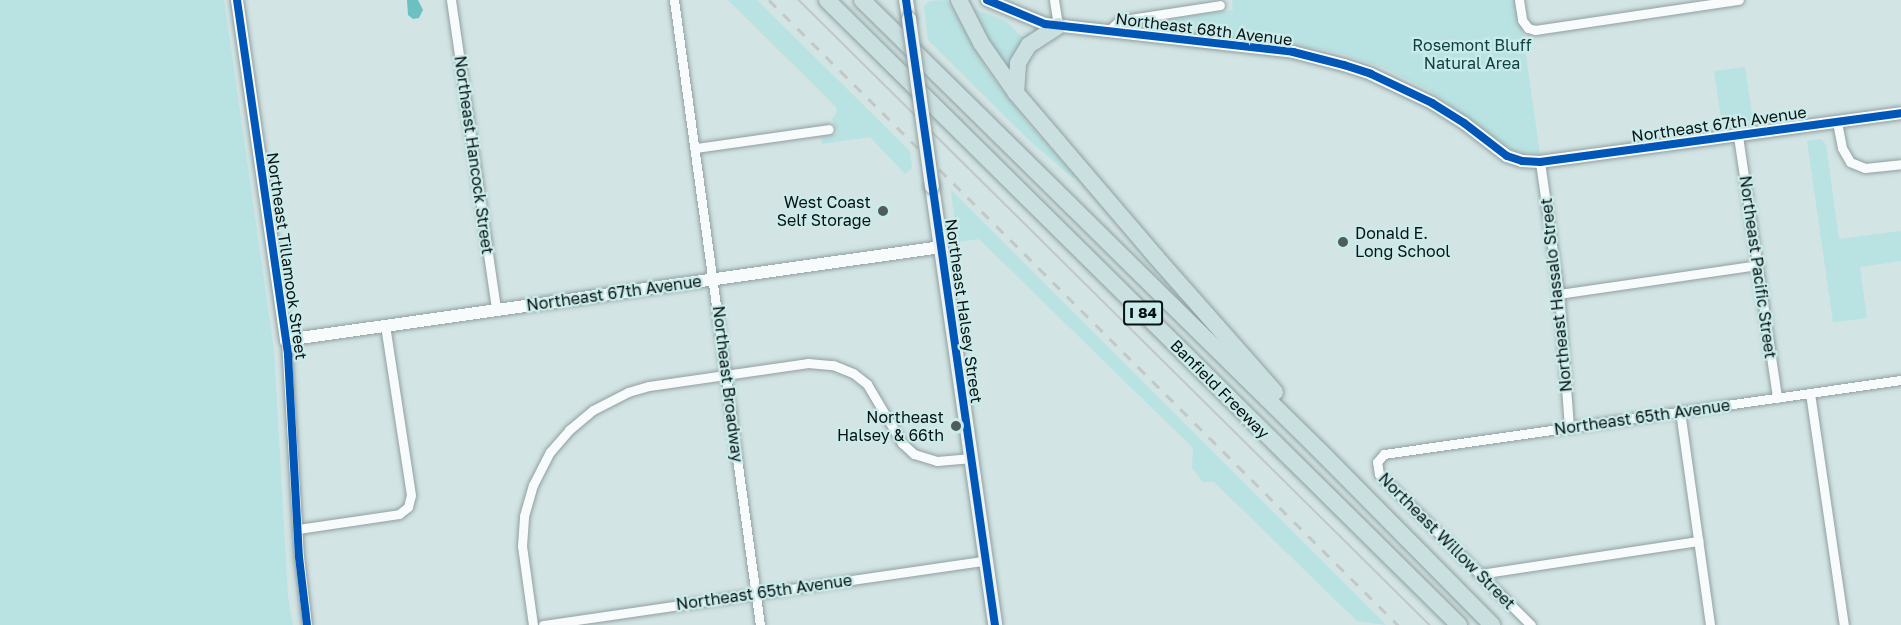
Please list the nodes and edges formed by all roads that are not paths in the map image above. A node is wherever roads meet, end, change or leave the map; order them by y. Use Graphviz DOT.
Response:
graph roads {
  1 [pos="237,0"];
  2 [pos="451,0"];
  3 [pos="674,0"];
  4 [pos="827,0"];
  5 [pos="862,0"];
  6 [pos="906,0"];
  7 [pos="960,0"];
  8 [pos="987,0"];
  9 [pos="1054,0"];
  10 [pos="1519,0"];
  11 [pos="1739,0"];
  12 [pos="1720,1"];
  13 [pos="1220,4"];
  14 [pos="1058,26"];
  15 [pos="1108,31"];
  16 [pos="1016,93"];
  17 [pos="1901,113"];
  18 [pos="1837,122"];
  19 [pos="829,129"];
  20 [pos="1738,136"];
  21 [pos="696,148"];
  22 [pos="1540,162"];
  23 [pos="1901,164"];
  24 [pos="941,247"];
  25 [pos="1758,266"];
  26 [pos="714,279"];
  27 [pos="1559,294"];
  28 [pos="496,310"];
  29 [pos="386,326"];
  30 [pos="286,340"];
  31 [pos="727,374"];
  32 [pos="1901,380"];
  33 [pos="1810,393"];
  34 [pos="1777,398"];
  35 [pos="1680,411"];
  36 [pos="1569,427"];
  37 [pos="1319,450"];
  38 [pos="1384,454"];
  39 [pos="972,458"];
  40 [pos="298,529"];
  41 [pos="1699,541"];
  42 [pos="986,560"];
  43 [pos="1480,574"];
  44 [pos="756,593"];
  45 [pos="307,625"];
  46 [pos="533,625"];
  47 [pos="543,625"];
  48 [pos="760,625"];
  49 [pos="995,625"];
  50 [pos="1459,625"];
  51 [pos="1492,625"];
  52 [pos="1531,625"];
  53 [pos="1710,625"];
  54 [pos="1844,625"];
  1 -- 30 [label="street, Northeast Tillamook Street"];
  2 -- 28 [label="street, Northeast Hancock Street"];
  3 -- 21 [label="street, Northeast Broadway"];
  4 -- 50 [label="highway, Banfield Freeway / I 84"];
  5 -- 37 [label="highway, Banfield Freeway / I 84"];
  6 -- 24 [label="main road, Northeast Halsey Street, bridge"];
  7 -- 16 [label="highway"];
  8 -- 14 [label="street, Northeast 68th Avenue"];
  9 -- 14 [label="street"];
  10 -- 12 [label="street"];
  11 -- 12 [label="street"];
  13 -- 15 [label="street, Northeast 68th Avenue"];
  14 -- 15 [label="street, Northeast 68th Avenue"];
  14 -- 16 [label="highway"];
  15 -- 22 [label="street, Northeast 68th Avenue"];
  16 -- 37 [label="highway"];
  17 -- 18 [label="street, Northeast 67th Avenue"];
  18 -- 20 [label="street, Northeast 67th Avenue"];
  18 -- 23 [label="street"];
  19 -- 21 [label="street"];
  20 -- 22 [label="street, Northeast 67th Avenue"];
  20 -- 25 [label="street, Northeast Pacific Street"];
  21 -- 26 [label="street, Northeast Broadway"];
  22 -- 27 [label="street, Northeast Hassalo Street"];
  24 -- 26 [label="street, Northeast 67th Avenue"];
  24 -- 39 [label="main road, Northeast Halsey Street"];
  25 -- 27 [label="street"];
  25 -- 34 [label="street, Northeast Pacific Street"];
  26 -- 28 [label="street, Northeast 67th Avenue"];
  26 -- 31 [label="street, Northeast Broadway"];
  27 -- 36 [label="street, Northeast Hassalo Street"];
  28 -- 29 [label="street, Northeast 67th Avenue"];
  29 -- 30 [label="street, Northeast 67th Avenue"];
  29 -- 40 [label="street"];
  30 -- 40 [label="street, Northeast Tillamook Street"];
  31 -- 39 [label="street"];
  31 -- 44 [label="street, Northeast Broadway"];
  31 -- 46 [label="street"];
  32 -- 33 [label="street, Northeast 65th Avenue"];
  33 -- 34 [label="street, Northeast 65th Avenue"];
  33 -- 54 [label="street"];
  34 -- 35 [label="street, Northeast 65th Avenue"];
  35 -- 36 [label="street, Northeast 65th Avenue"];
  35 -- 41 [label="street"];
  36 -- 38 [label="street, Northeast 65th Avenue"];
  37 -- 51 [label="highway, Banfield Freeway / I 84"];
  38 -- 43 [label="street, Northeast Willow Street"];
  39 -- 42 [label="main road, Northeast Halsey Street"];
  40 -- 45 [label="street, Northeast Tillamook Street"];
  41 -- 43 [label="street"];
  41 -- 53 [label="street"];
  42 -- 44 [label="street, Northeast 65th Avenue"];
  42 -- 49 [label="main road, Northeast Halsey Street"];
  43 -- 52 [label="street, Northeast Willow Street"];
  44 -- 47 [label="street, Northeast 65th Avenue"];
  44 -- 48 [label="street, Northeast Broadway"];
}
